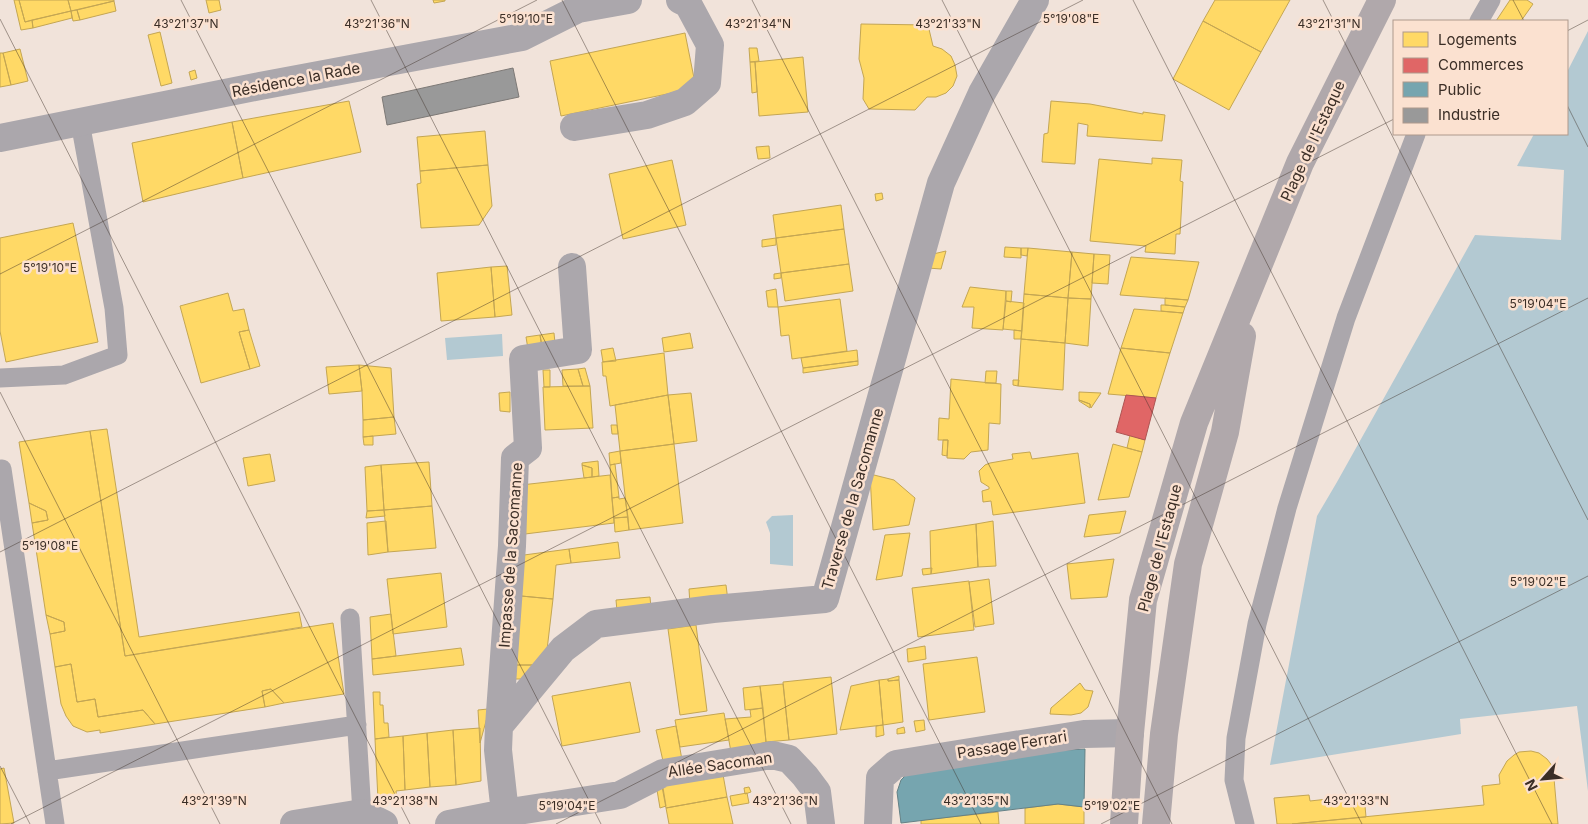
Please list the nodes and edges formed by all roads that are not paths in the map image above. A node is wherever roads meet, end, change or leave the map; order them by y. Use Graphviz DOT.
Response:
graph roads {
  1 [pos="628,0"];
  2 [pos="680,0"];
  3 [pos="1034,0"];
  4 [pos="1382,0"];
  5 [pos="1491,0"];
  6 [pos="580,4"];
  7 [pos="1480,20"];
  8 [pos="80,122"];
  9 [pos="574,127"];
  10 [pos="1416,135"];
  11 [pos="0,138"];
  12 [pos="572,267"];
  13 [pos="1251,285"];
  14 [pos="0,378"];
  15 [pos="2,469"];
  16 [pos="350,618"];
  17 [pos="358,725"];
  18 [pos="499,726"];
  19 [pos="1130,733"];
  20 [pos="1164,734"];
  21 [pos="47,771"];
  22 [pos="518,816"];
  23 [pos="373,818"];
  24 [pos="55,824"];
  25 [pos="294,824"];
  26 [pos="449,824"];
  27 [pos="821,824"];
  28 [pos="878,824"];
  29 [pos="1124,824"];
  30 [pos="1156,824"];
  31 [pos="1245,824"];
  1 -- 6 [label="street, Résidence la Rade"];
  2 -- 9 [label="street"];
  3 -- 18 [label="street, Traverse de la Sacomanne"];
  4 -- 13 [label="main road, Plage de l'Estaque"];
  5 -- 7 [label="lane"];
  6 -- 8 [label="street, Résidence la Rade"];
  8 -- 11 [label="street, Résidence la Rade"];
  8 -- 14 [label="lane"];
  10 -- 31 [label="lane"];
  12 -- 18 [label="street, Impasse de la Sacomanne"];
  13 -- 19 [label="main road, Plage de l'Estaque"];
  13 -- 20 [label="main road, Plage de l'Estaque"];
  15 -- 21 [label="lane"];
  16 -- 17 [label="lane"];
  17 -- 21 [label="lane"];
  17 -- 23 [label="lane"];
  18 -- 22 [label="street"];
  19 -- 20 [label="main road"];
  19 -- 28 [label="street, Passage Ferrari"];
  19 -- 29 [label="main road, Plage de l'Estaque"];
  20 -- 30 [label="main road, Plage de l'Estaque"];
  21 -- 24 [label="lane"];
  22 -- 26 [label="street, Allée Sacoman"];
  22 -- 27 [label="street, Allée Sacoman"];
  23 -- 25 [label="street"];
}
